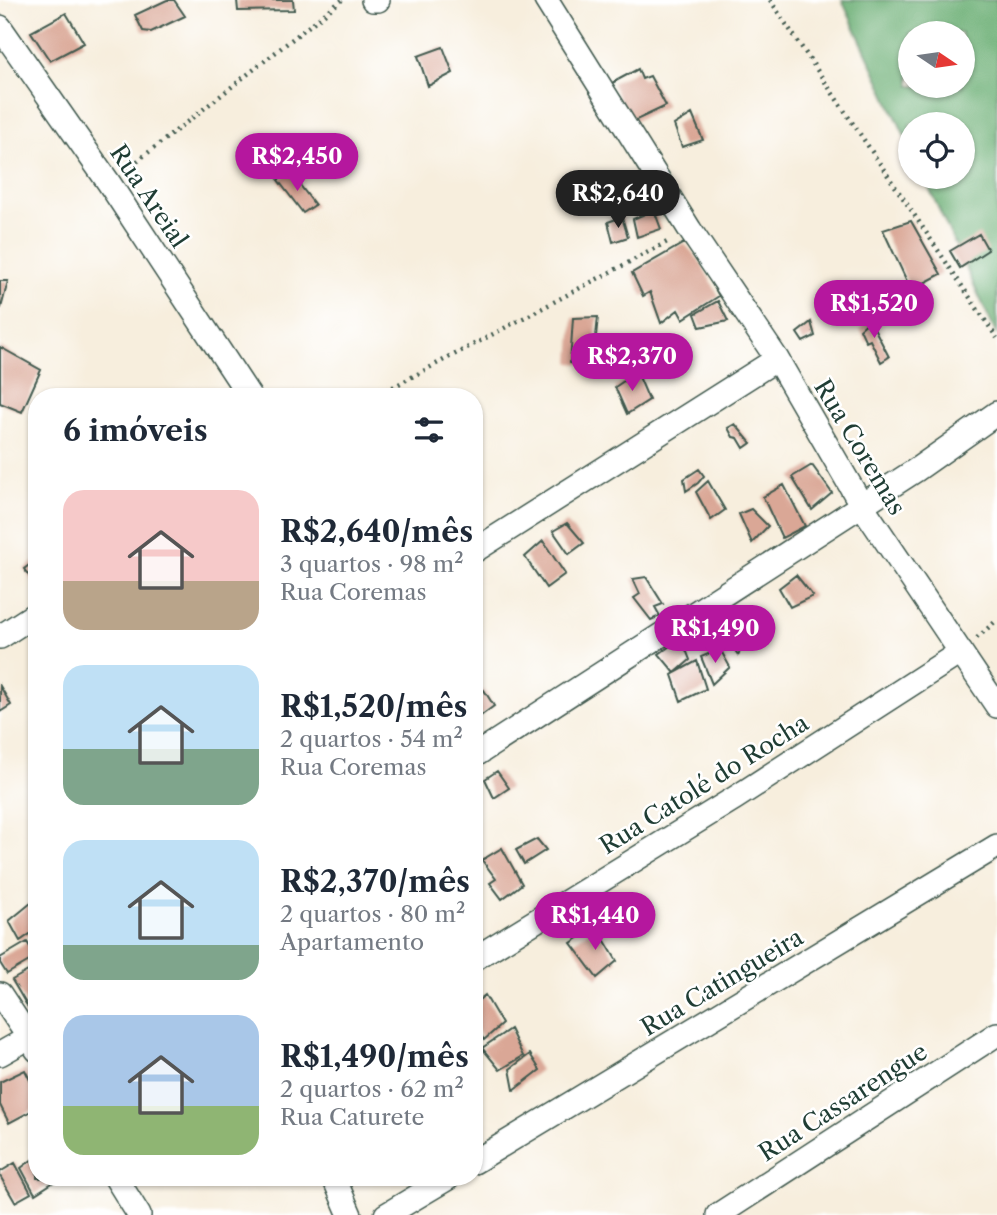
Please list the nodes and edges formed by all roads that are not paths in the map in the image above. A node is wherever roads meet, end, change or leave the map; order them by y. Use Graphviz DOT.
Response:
graph roads {
  1 [pos="546,0"];
  2 [pos="0,27"];
  3 [pos="777,359"];
  4 [pos="244,388"];
  5 [pos="997,413"];
  6 [pos="861,504"];
  7 [pos="483,545"];
  8 [pos="28,619"];
  9 [pos="0,637"];
  10 [pos="961,652"];
  11 [pos="997,706"];
  12 [pos="483,750"];
  13 [pos="997,846"];
  14 [pos="483,954"];
  15 [pos="0,994"];
  16 [pos="28,1032"];
  17 [pos="997,1034"];
  18 [pos="28,1042"];
  19 [pos="0,1054"];
  20 [pos="483,1157"];
  21 [pos="121,1186"];
  22 [pos="338,1186"];
  23 [pos="435,1186"];
  24 [pos="139,1215"];
  25 [pos="351,1215"];
  26 [pos="386,1215"];
  27 [pos="718,1215"];
  1 -- 3 [label="street, Rua Coremas"];
  2 -- 4 [label="street, Rua Areial"];
  3 -- 6 [label="street, Rua Coremas"];
  3 -- 7 [label="street"];
  5 -- 6 [label="street"];
  6 -- 10 [label="street, Rua Coremas"];
  6 -- 12 [label="street"];
  8 -- 9 [label="street"];
  10 -- 11 [label="street, Rua Coremas"];
  10 -- 14 [label="street, Rua Catolé do Rocha"];
  13 -- 20 [label="street, Rua Catingueira"];
  15 -- 16 [label="street"];
  17 -- 27 [label="street, Rua Cassarengue"];
  18 -- 19 [label="street"];
  21 -- 24 [label="street"];
  22 -- 25 [label="street"];
  23 -- 26 [label="street"];
}
